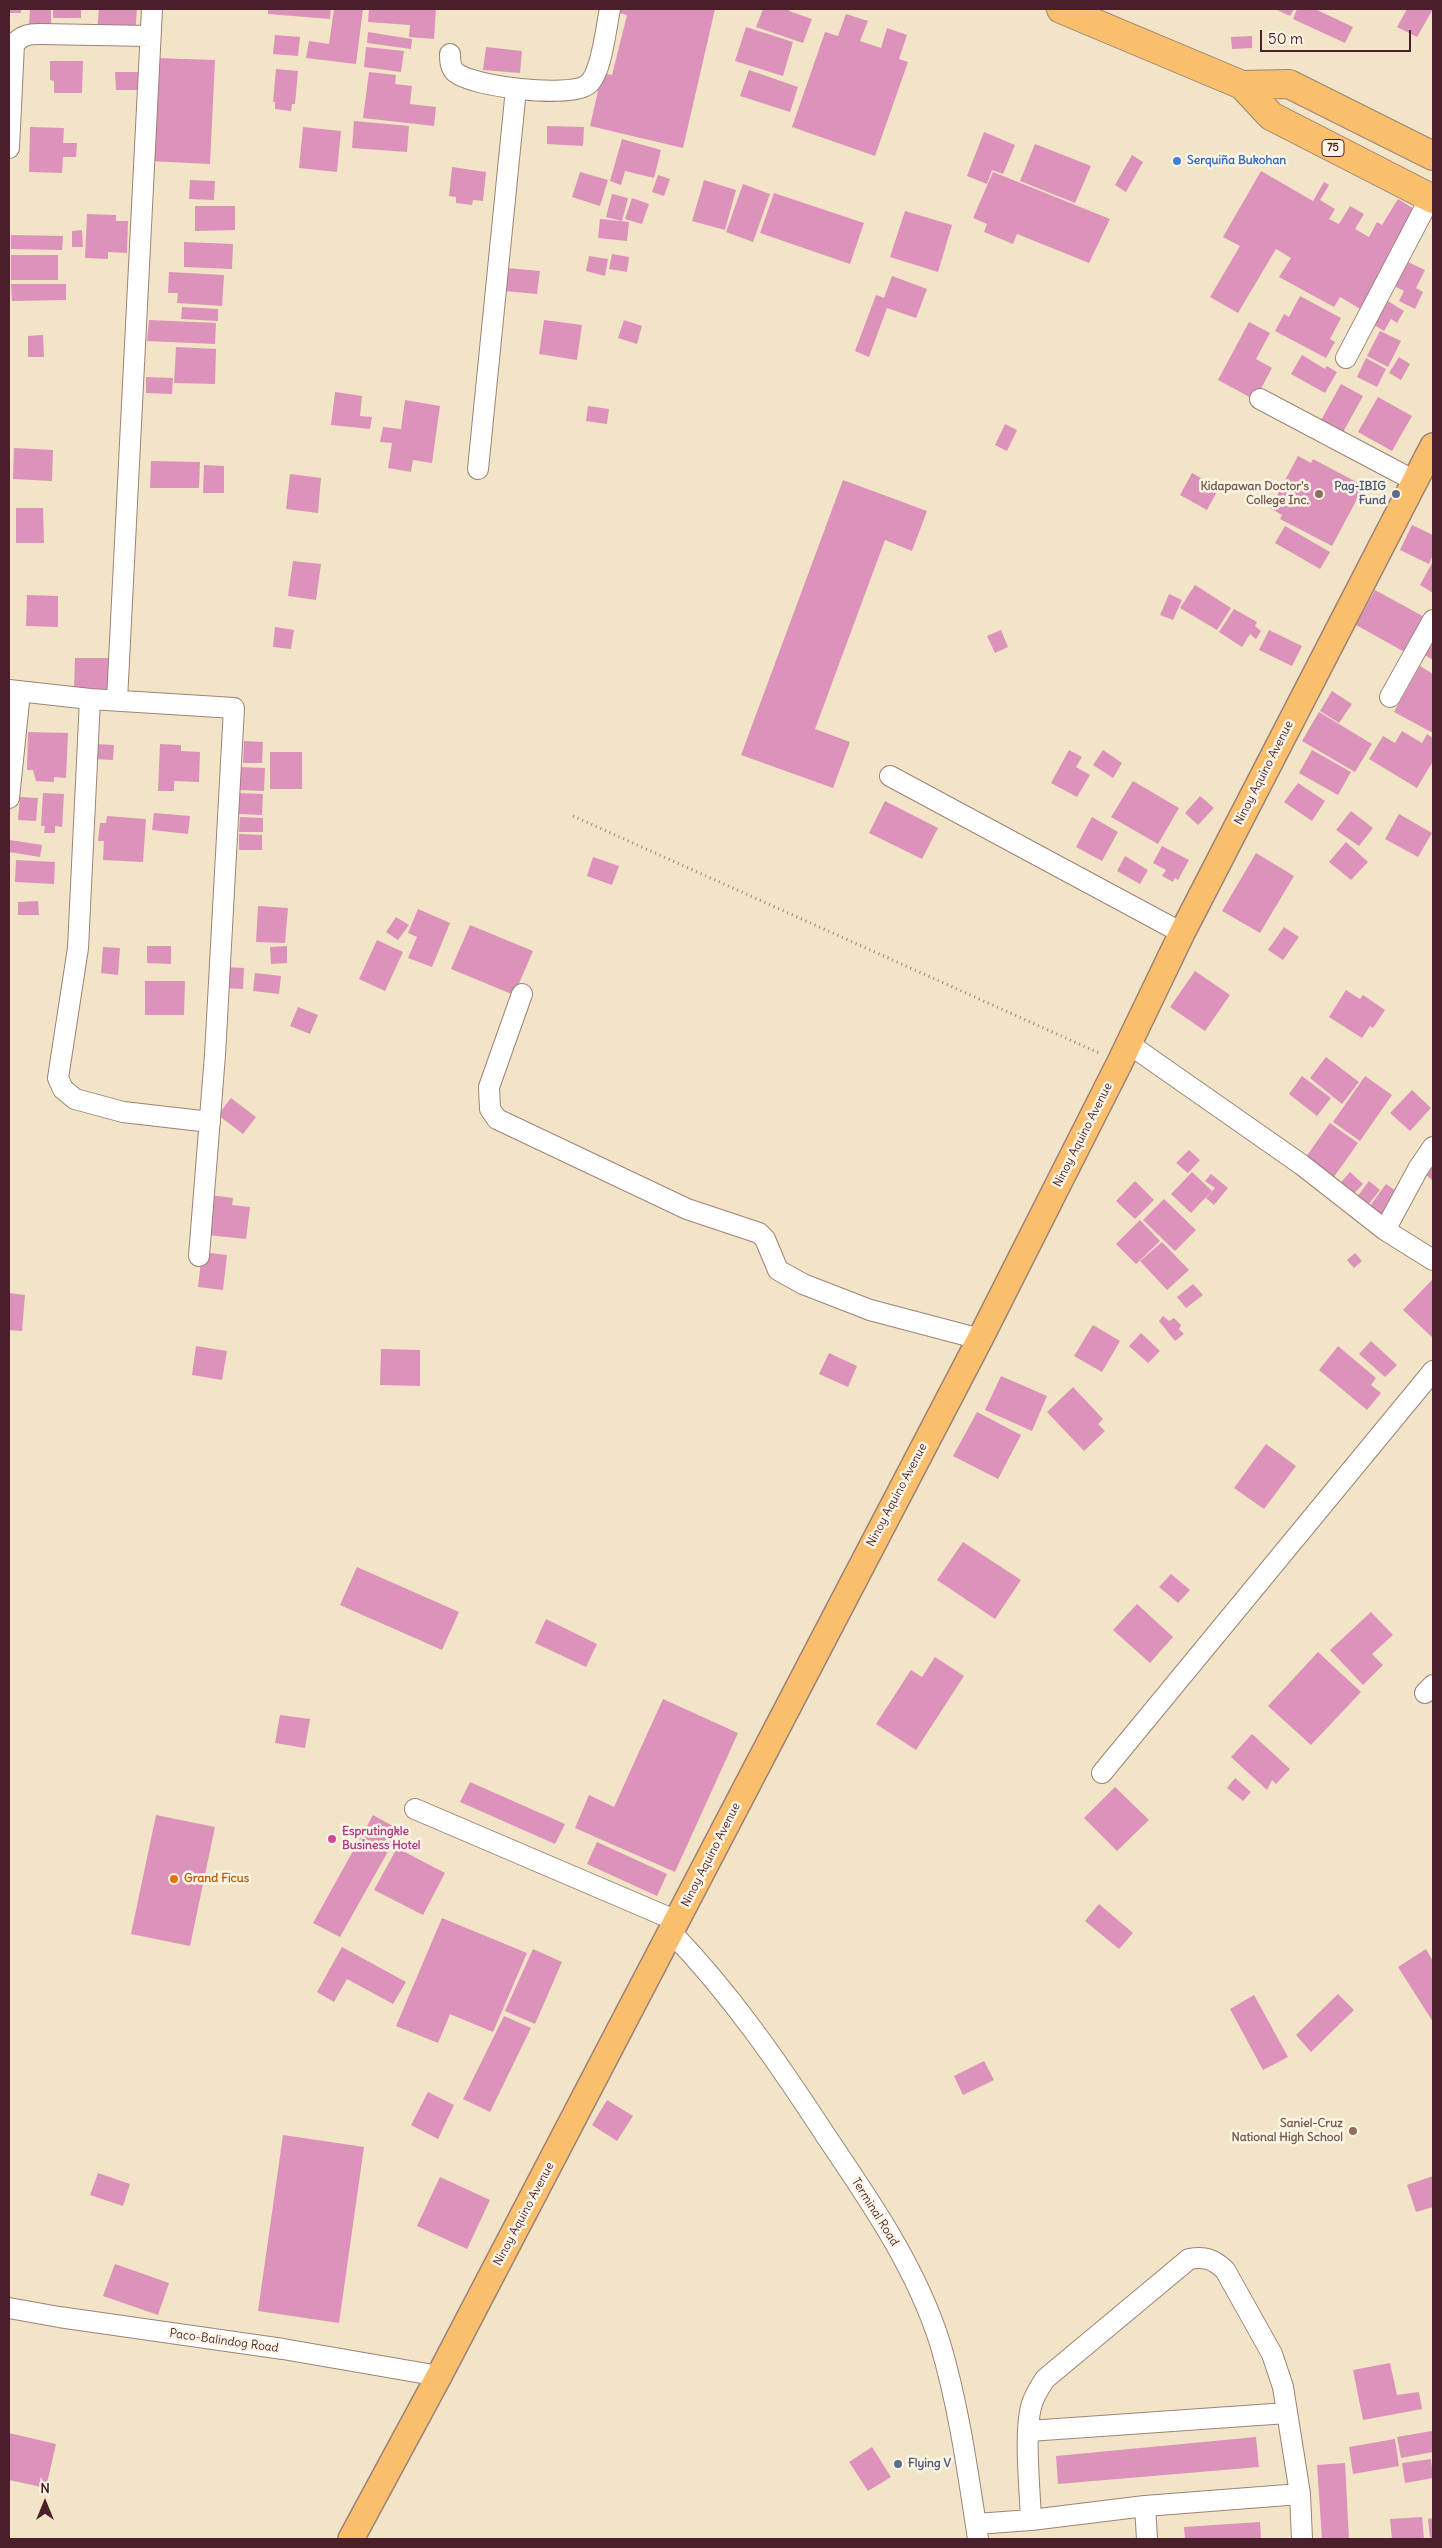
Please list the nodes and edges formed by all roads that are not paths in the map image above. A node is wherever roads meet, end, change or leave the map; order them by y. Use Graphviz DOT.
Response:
graph roads {
  1 [pos="152,9"];
  2 [pos="610,9"];
  3 [pos="1061,9"];
  4 [pos="150,36"];
  5 [pos="450,54"];
  6 [pos="1242,85"];
  7 [pos="516,89"];
  8 [pos="9,148"];
  9 [pos="1433,156"];
  10 [pos="1432,198"];
  11 [pos="1346,358"];
  12 [pos="1260,399"];
  13 [pos="1433,446"];
  14 [pos="478,469"];
  15 [pos="1415,481"];
  16 [pos="1433,620"];
  17 [pos="14,691"];
  18 [pos="1390,697"];
  19 [pos="90,699"];
  20 [pos="117,700"];
  21 [pos="890,776"];
  22 [pos="9,798"];
  23 [pos="1182,933"];
  24 [pos="522,994"];
  25 [pos="1124,1053"];
  26 [pos="210,1122"];
  27 [pos="1433,1147"];
  28 [pos="1385,1230"];
  29 [pos="199,1256"];
  30 [pos="1433,1260"];
  31 [pos="980,1339"];
  32 [pos="1433,1371"];
  33 [pos="1102,1774"];
  34 [pos="415,1809"];
  35 [pos="674,1926"];
  36 [pos="9,2308"];
  37 [pos="439,2376"];
  38 [pos="1287,2413"];
  39 [pos="1029,2431"];
  40 [pos="1300,2494"];
  41 [pos="1145,2506"];
  42 [pos="1030,2520"];
  43 [pos="977,2532"];
  44 [pos="351,2539"];
  45 [pos="1147,2539"];
  46 [pos="1302,2539"];
  1 -- 4 [label="street"];
  2 -- 7 [label="street"];
  3 -- 6 [label="highway, 75"];
  4 -- 8 [label="street"];
  4 -- 20 [label="street"];
  5 -- 7 [label="street"];
  6 -- 9 [label="highway, 75"];
  6 -- 10 [label="highway, 75"];
  7 -- 14 [label="street"];
  10 -- 11 [label="street"];
  12 -- 15 [label="street"];
  13 -- 15 [label="main road, Ninoy Aquino Avenue"];
  15 -- 23 [label="main road, Ninoy Aquino Avenue"];
  16 -- 18 [label="street"];
  17 -- 19 [label="street"];
  17 -- 22 [label="street"];
  19 -- 20 [label="street"];
  19 -- 26 [label="street"];
  20 -- 26 [label="street"];
  21 -- 23 [label="street"];
  23 -- 25 [label="main road, Ninoy Aquino Avenue"];
  24 -- 31 [label="street"];
  25 -- 28 [label="street"];
  25 -- 31 [label="main road, Ninoy Aquino Avenue"];
  26 -- 29 [label="street"];
  27 -- 28 [label="street"];
  28 -- 30 [label="street"];
  31 -- 35 [label="main road, Ninoy Aquino Avenue"];
  32 -- 33 [label="street"];
  34 -- 35 [label="street"];
  35 -- 37 [label="main road, Ninoy Aquino Avenue"];
  35 -- 43 [label="street, Terminal Road"];
  36 -- 37 [label="street, Paco-Balindog Road"];
  37 -- 44 [label="main road, Ninoy Aquino Avenue"];
  38 -- 39 [label="street"];
  38 -- 39 [label="street"];
  38 -- 40 [label="street"];
  39 -- 42 [label="street"];
  40 -- 41 [label="street"];
  40 -- 46 [label="street"];
  41 -- 42 [label="street"];
  41 -- 45 [label="street"];
  42 -- 43 [label="street"];
}
